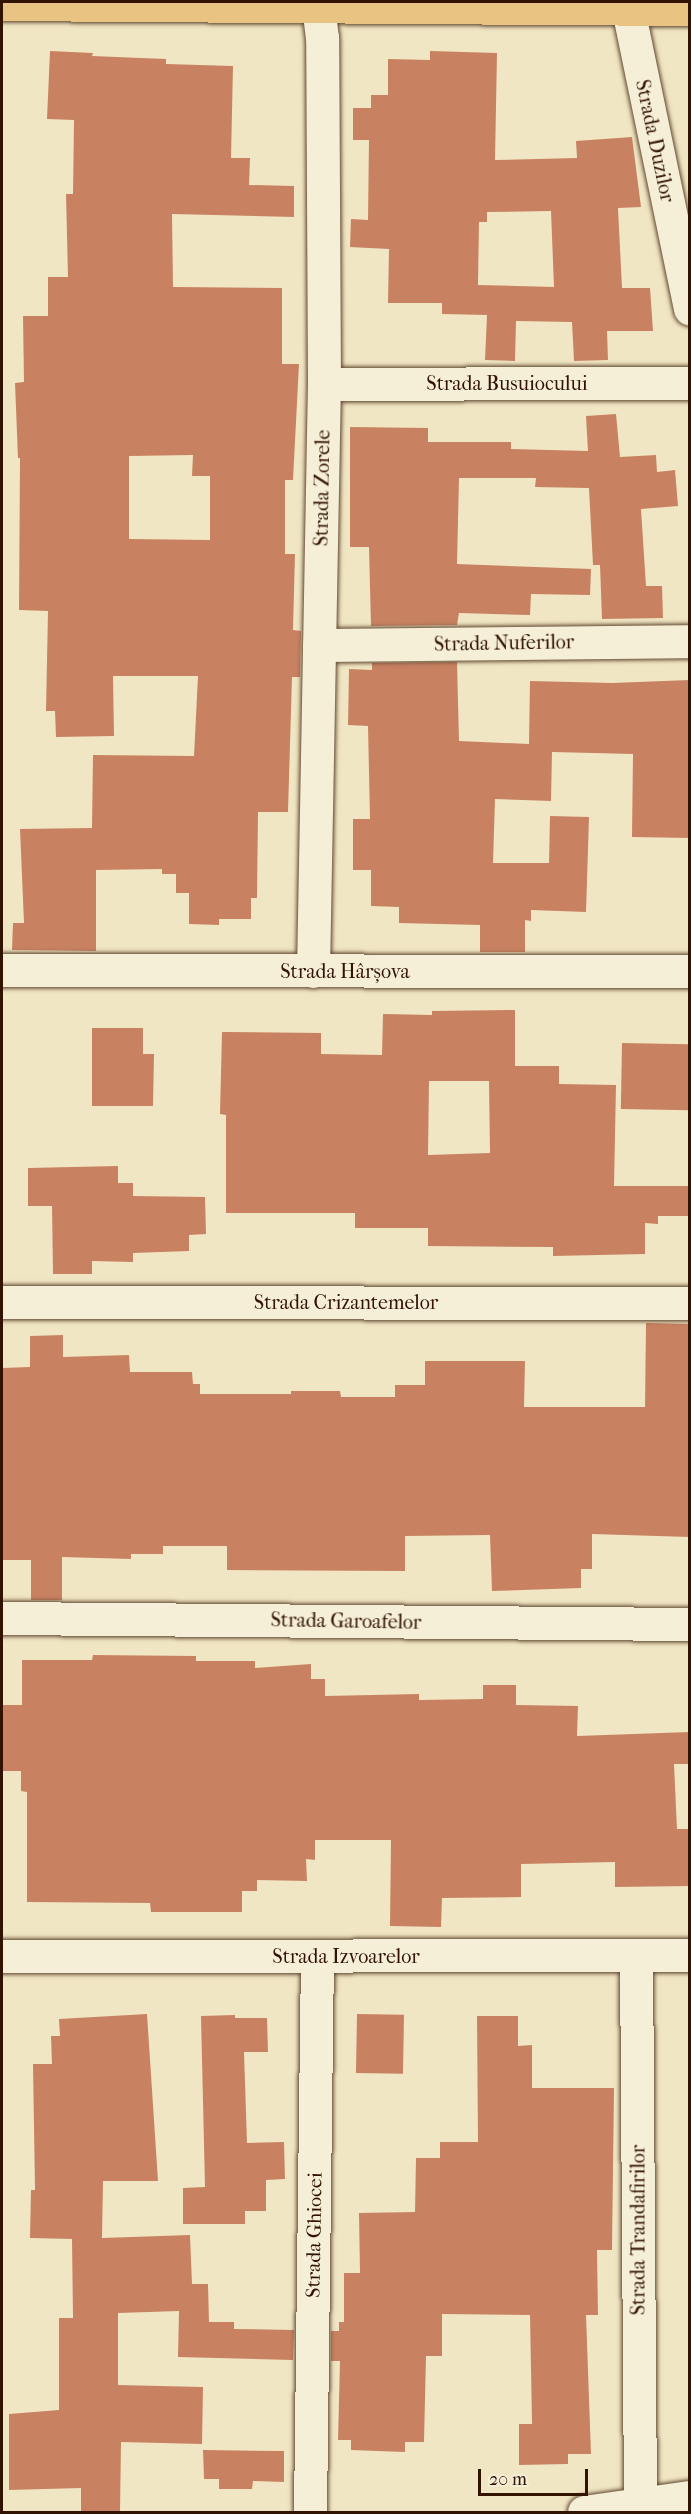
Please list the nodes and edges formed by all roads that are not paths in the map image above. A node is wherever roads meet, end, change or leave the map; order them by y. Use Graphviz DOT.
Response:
graph roads {
  1 [pos="2,4"];
  2 [pos="318,6"];
  3 [pos="628,9"];
  4 [pos="690,9"];
  5 [pos="690,309"];
  6 [pos="690,383"];
  7 [pos="324,384"];
  8 [pos="690,641"];
  9 [pos="319,645"];
  10 [pos="2,970"];
  11 [pos="314,971"];
  12 [pos="690,972"];
  13 [pos="2,1302"];
  14 [pos="690,1303"];
  15 [pos="2,1618"];
  16 [pos="690,1624"];
  17 [pos="690,1955"];
  18 [pos="2,1956"];
  19 [pos="636,1956"];
  20 [pos="317,1957"];
  21 [pos="690,2497"];
  22 [pos="640,2504"];
  23 [pos="310,2512"];
  24 [pos="584,2512"];
  1 -- 2 [label="highway"];
  2 -- 3 [label="highway"];
  2 -- 7 [label="street, Strada Zorele"];
  3 -- 4 [label="highway"];
  3 -- 5 [label="street, Strada Duzilor"];
  6 -- 7 [label="street, Strada Busuiocului"];
  7 -- 9 [label="street, Strada Zorele"];
  8 -- 9 [label="street, Strada Nuferilor"];
  9 -- 11 [label="street, Strada Zorele"];
  10 -- 11 [label="street, Strada Hârșova"];
  11 -- 12 [label="street, Strada Hârșova"];
  13 -- 14 [label="street, Strada Crizantemelor"];
  15 -- 16 [label="street, Strada Garoafelor"];
  17 -- 19 [label="street, Strada Izvoarelor"];
  18 -- 20 [label="street, Strada Izvoarelor"];
  19 -- 20 [label="street, Strada Izvoarelor"];
  19 -- 22 [label="street, Strada Trandafirilor"];
  20 -- 23 [label="street, Strada Ghiocei"];
  21 -- 22 [label="street"];
  22 -- 24 [label="street"];
}
